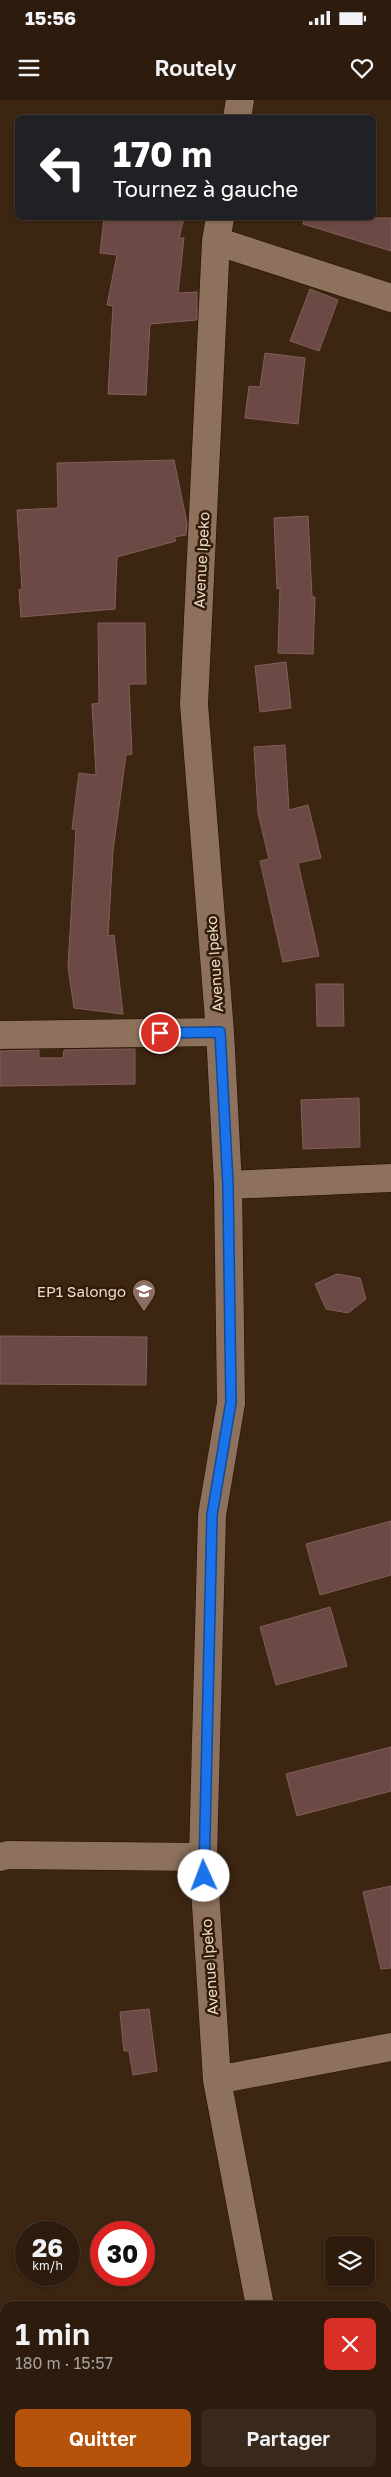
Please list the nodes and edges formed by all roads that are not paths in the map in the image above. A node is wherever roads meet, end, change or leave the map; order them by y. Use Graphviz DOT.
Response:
graph roads {
  1 [pos="240,100"];
  2 [pos="238,115"];
  3 [pos="218,229"];
  4 [pos="391,298"];
  5 [pos="220,1032"];
  6 [pos="0,1035"];
  7 [pos="391,1178"];
  8 [pos="228,1185"];
  9 [pos="0,1857"];
  10 [pos="203,1857"];
  11 [pos="391,2047"];
  12 [pos="217,2080"];
  13 [pos="259,2301"];
  1 -- 2 [label="street"];
  3 -- 4 [label="street"];
  3 -- 5 [label="street, Avenue Ipeko"];
  5 -- 6 [label="street"];
  5 -- 8 [label="street, Avenue Ipeko"];
  7 -- 8 [label="street"];
  8 -- 10 [label="street, Avenue Ipeko"];
  9 -- 10 [label="street"];
  10 -- 12 [label="street, Avenue Ipeko"];
  11 -- 12 [label="street"];
  12 -- 13 [label="street, Avenue Ipeko"];
}
